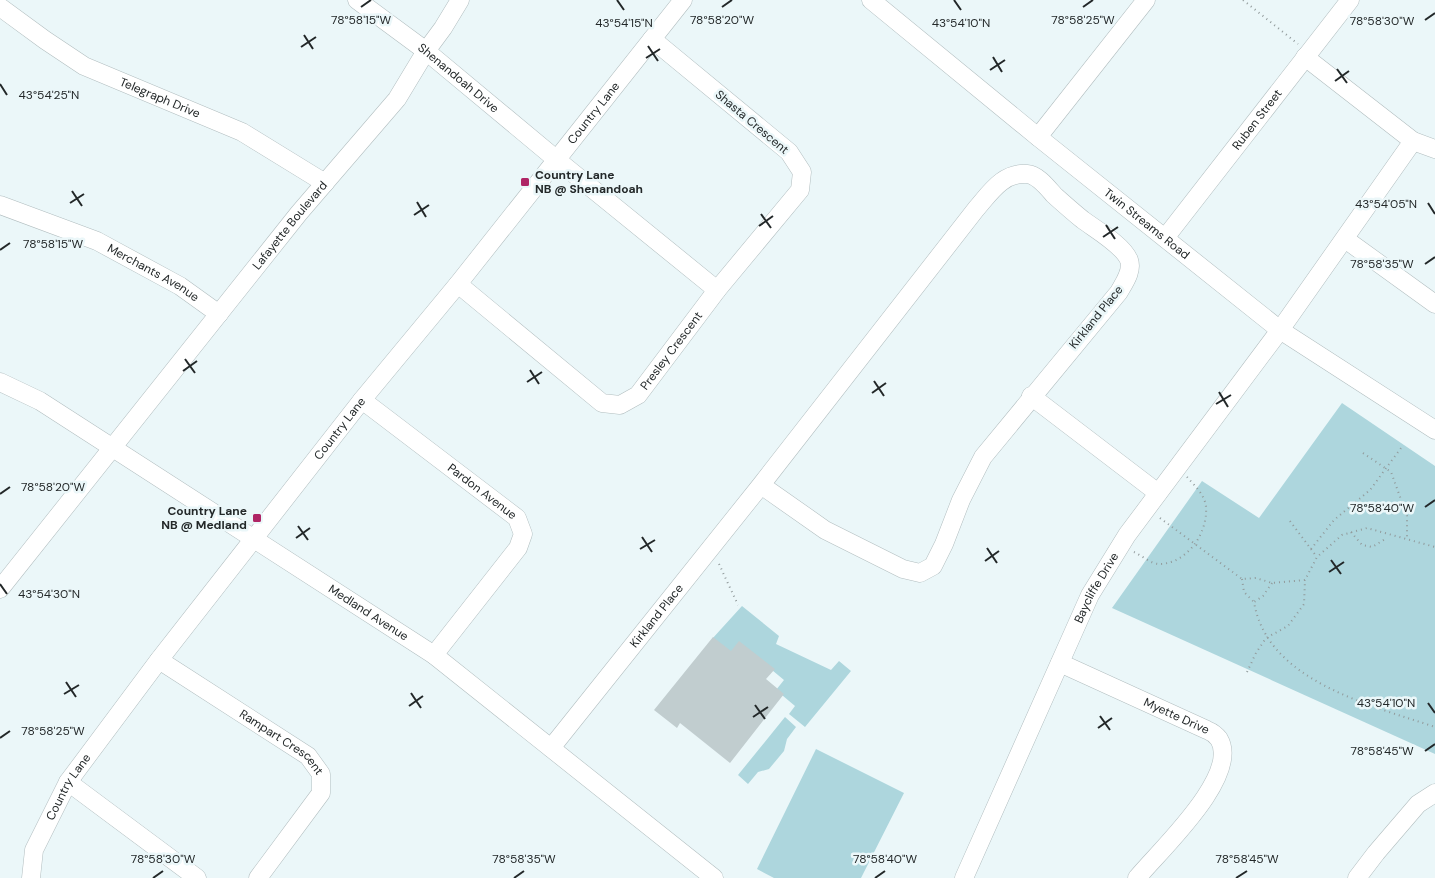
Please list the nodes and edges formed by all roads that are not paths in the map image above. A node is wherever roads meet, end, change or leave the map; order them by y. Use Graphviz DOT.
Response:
graph roads {
  1 [pos="357,0"];
  2 [pos="460,0"];
  3 [pos="683,0"];
  4 [pos="871,0"];
  5 [pos="1146,0"];
  6 [pos="1350,0"];
  7 [pos="0,6"];
  8 [pos="652,39"];
  9 [pos="426,51"];
  10 [pos="1305,57"];
  11 [pos="1038,137"];
  12 [pos="1413,141"];
  13 [pos="1435,149"];
  14 [pos="557,160"];
  15 [pos="325,183"];
  16 [pos="0,205"];
  17 [pos="1165,238"];
  18 [pos="1345,239"];
  19 [pos="458,284"];
  20 [pos="717,290"];
  21 [pos="1435,304"];
  22 [pos="219,314"];
  23 [pos="1280,330"];
  24 [pos="0,382"];
  25 [pos="1031,396"];
  26 [pos="362,400"];
  27 [pos="1435,430"];
  28 [pos="113,447"];
  29 [pos="762,485"];
  30 [pos="1158,493"];
  31 [pos="254,538"];
  32 [pos="0,590"];
  33 [pos="434,655"];
  34 [pos="159,660"];
  35 [pos="1060,663"];
  36 [pos="551,748"];
  37 [pos="68,782"];
  38 [pos="1435,794"];
  39 [pos="32,878"];
  40 [pos="197,878"];
  41 [pos="258,878"];
  42 [pos="714,878"];
  43 [pos="964,878"];
  44 [pos="1137,878"];
  45 [pos="1357,878"];
  1 -- 9 [label="street, Shenandoah Drive"];
  2 -- 9 [label="street, Lafayette Boulevard"];
  3 -- 8 [label="street, Country Lane"];
  4 -- 11 [label="street, Twin Streams Road"];
  5 -- 11 [label="street"];
  6 -- 10 [label="street, Ruben Street"];
  7 -- 15 [label="street, Telegraph Drive"];
  8 -- 14 [label="street, Country Lane"];
  8 -- 20 [label="street, Shasta Crescent"];
  9 -- 14 [label="street, Shenandoah Drive"];
  9 -- 15 [label="street, Lafayette Boulevard"];
  10 -- 12 [label="street"];
  10 -- 17 [label="street, Ruben Street"];
  11 -- 17 [label="street, Twin Streams Road"];
  12 -- 13 [label="street"];
  12 -- 18 [label="street, Baycliffe Drive"];
  14 -- 19 [label="street, Country Lane"];
  14 -- 20 [label="street"];
  15 -- 22 [label="street, Lafayette Boulevard"];
  16 -- 22 [label="street, Merchants Avenue"];
  17 -- 23 [label="street, Twin Streams Road"];
  18 -- 21 [label="street"];
  18 -- 23 [label="street, Baycliffe Drive"];
  19 -- 20 [label="street, Presley Crescent"];
  19 -- 26 [label="street, Country Lane"];
  22 -- 28 [label="street, Lafayette Boulevard"];
  23 -- 27 [label="street, Twin Streams Road"];
  23 -- 30 [label="street, Baycliffe Drive"];
  24 -- 28 [label="street, Medland Avenue"];
  25 -- 29 [label="street, Kirkland Place"];
  25 -- 29 [label="street, Kirkland Place"];
  25 -- 30 [label="street"];
  26 -- 31 [label="street, Country Lane"];
  26 -- 33 [label="street, Pardon Avenue"];
  28 -- 31 [label="street, Medland Avenue"];
  28 -- 32 [label="street, Lafayette Boulevard"];
  29 -- 36 [label="street, Kirkland Place"];
  30 -- 35 [label="street, Baycliffe Drive"];
  31 -- 33 [label="street, Medland Avenue"];
  31 -- 34 [label="street, Country Lane"];
  33 -- 36 [label="street, Medland Avenue"];
  34 -- 37 [label="street, Country Lane"];
  34 -- 41 [label="street, Rampart Crescent"];
  35 -- 43 [label="street, Baycliffe Drive"];
  35 -- 44 [label="street, Myette Drive"];
  36 -- 42 [label="street, Medland Avenue"];
  37 -- 39 [label="street, Country Lane"];
  37 -- 40 [label="street"];
  38 -- 45 [label="street"];
}
